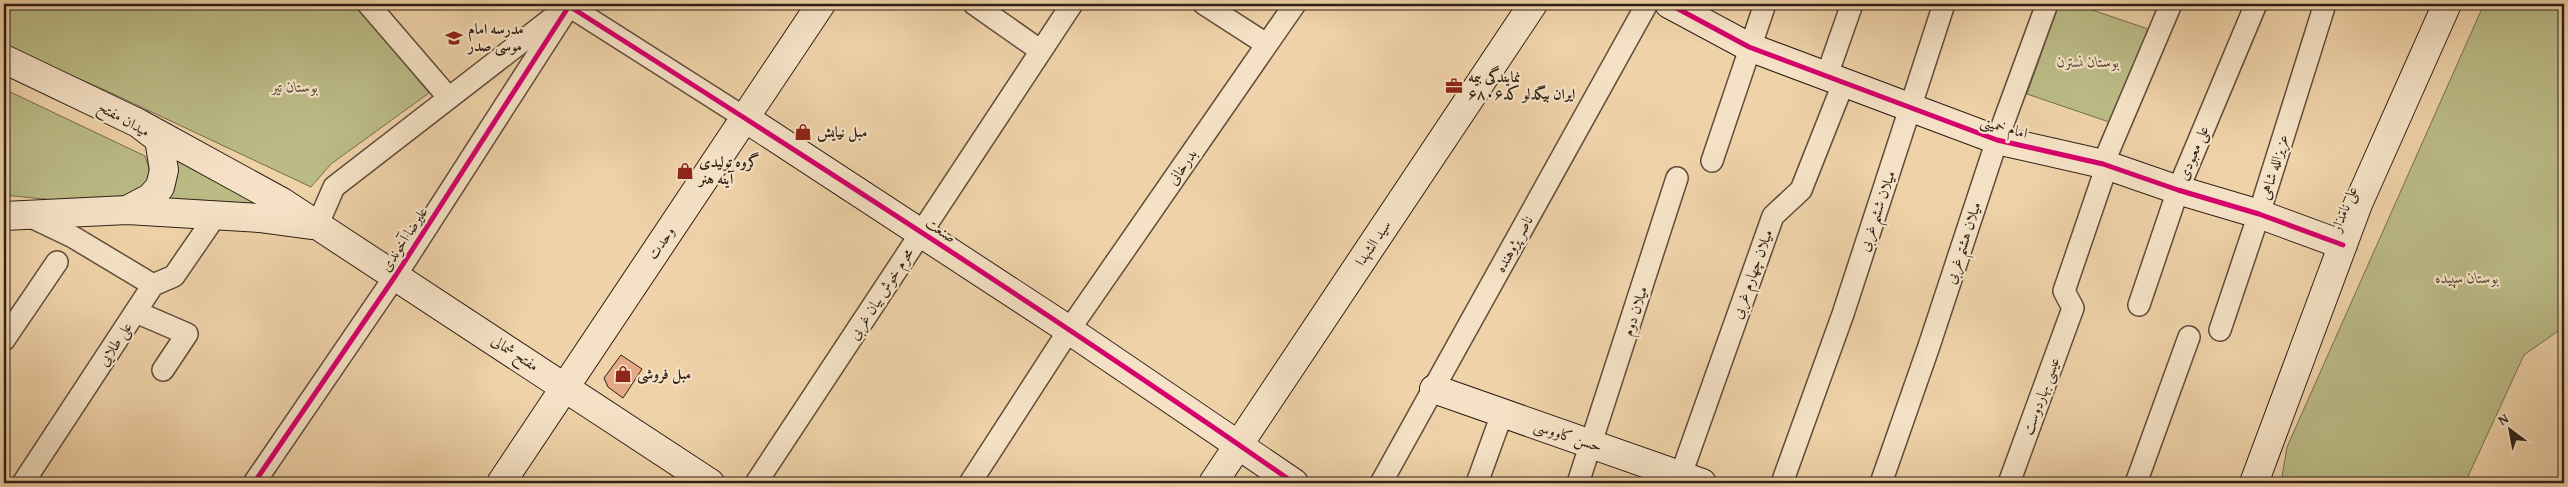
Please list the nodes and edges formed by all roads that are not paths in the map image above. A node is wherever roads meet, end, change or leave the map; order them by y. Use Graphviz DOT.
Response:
graph roads {
  1 [pos="368,4"];
  2 [pos="821,4"];
  3 [pos="974,4"];
  4 [pos="1072,4"];
  5 [pos="1204,4"];
  6 [pos="1295,4"];
  7 [pos="1533,4"];
  8 [pos="1647,4"];
  9 [pos="1669,4"];
  10 [pos="1765,4"];
  11 [pos="1852,4"];
  12 [pos="1944,4"];
  13 [pos="2171,4"];
  14 [pos="2256,4"];
  15 [pos="2325,4"];
  16 [pos="2447,4"];
  17 [pos="570,5"];
  18 [pos="2046,6"];
  19 [pos="1266,44"];
  20 [pos="1749,47"];
  21 [pos="1041,52"];
  22 [pos="4,59"];
  23 [pos="1834,81"];
  24 [pos="449,98"];
  25 [pos="1911,109"];
  26 [pos="745,118"];
  27 [pos="138,123"];
  28 [pos="1997,140"];
  29 [pos="1712,161"];
  30 [pos="2103,164"];
  31 [pos="1677,178"];
  32 [pos="2178,190"];
  33 [pos="127,210"];
  34 [pos="2259,214"];
  35 [pos="16,215"];
  36 [pos="216,215"];
  37 [pos="317,226"];
  38 [pos="922,232"];
  39 [pos="2343,245"];
  40 [pos="56,262"];
  41 [pos="396,275"];
  42 [pos="153,285"];
  43 [pos="2139,305"];
  44 [pos="136,312"];
  45 [pos="1069,330"];
  46 [pos="2220,330"];
  47 [pos="2189,337"];
  48 [pos="4,340"];
  49 [pos="164,370"];
  50 [pos="565,386"];
  51 [pos="1434,390"];
  52 [pos="1502,414"];
  53 [pos="1592,443"];
  54 [pos="1239,445"];
  55 [pos="1687,481"];
  56 [pos="23,483"];
  57 [pos="254,483"];
  58 [pos="502,483"];
  59 [pos="710,483"];
  60 [pos="756,483"];
  61 [pos="970,483"];
  62 [pos="1213,483"];
  63 [pos="1294,483"];
  64 [pos="1381,483"];
  65 [pos="1477,483"];
  66 [pos="1578,483"];
  67 [pos="1782,483"];
  68 [pos="1881,483"];
  69 [pos="2009,483"];
  70 [pos="2136,483"];
  71 [pos="2254,483"];
  1 -- 24 [label="street"];
  2 -- 26 [label="street, وحدت"];
  3 -- 21 [label="street"];
  4 -- 21 [label="street, محرم خوش بیان غربی"];
  5 -- 19 [label="street"];
  6 -- 19 [label="street, بدرخانی"];
  7 -- 54 [label="street, سید الشهدا"];
  8 -- 51 [label="street, ناصر پژوهنده"];
  9 -- 20 [label="street, امام خمینی"];
  10 -- 20 [label="street"];
  11 -- 23 [label="street, میلان چهارم غربی"];
  12 -- 25 [label="street, میلان ششم غربی"];
  13 -- 30 [label="street"];
  14 -- 32 [label="street, علی معبودی"];
  15 -- 34 [label="street, عزیزالله شاهی"];
  16 -- 39 [label="street, علی نامدار"];
  17 -- 24 [label="street"];
  17 -- 26 [label="street, صنعت"];
  17 -- 41 [label="street, علیرضا آخوندی"];
  18 -- 28 [label="street, میلان هشتم غربی"];
  19 -- 45 [label="street, بدرخانی"];
  20 -- 23 [label="street, امام خمینی"];
  20 -- 29 [label="street"];
  21 -- 38 [label="street, محرم خوش بیان غربی"];
  22 -- 27 [label="street, میدان مفتح"];
  23 -- 25 [label="street, امام خمینی"];
  23 -- 55 [label="street, میلان چهارم غربی"];
  24 -- 37 [label="street"];
  25 -- 28 [label="street, امام خمینی"];
  25 -- 67 [label="street, میلان ششم غربی"];
  26 -- 38 [label="street, صنعت"];
  26 -- 50 [label="street, وحدت"];
  27 -- 33 [label="street, میدان مفتح"];
  27 -- 37 [label="street, مفتح شمالی"];
  28 -- 30 [label="street, امام خمینی"];
  28 -- 68 [label="street, میلان هشتم غربی"];
  30 -- 32 [label="street, امام خمینی"];
  30 -- 69 [label="street, عیسی بهاردوست"];
  31 -- 53 [label="street, میلان دوم"];
  32 -- 34 [label="street, امام خمینی"];
  32 -- 43 [label="street, علی معبودی"];
  33 -- 35 [label="street, میدان مفتح"];
  33 -- 36 [label="street"];
  34 -- 39 [label="street, امام خمینی"];
  34 -- 46 [label="street, عزیزالله شاهی"];
  35 -- 42 [label="street"];
  36 -- 37 [label="street"];
  36 -- 42 [label="street"];
  37 -- 41 [label="street, مفتح شمالی"];
  38 -- 45 [label="street, صنعت"];
  38 -- 60 [label="street, محرم خوش بیان غربی"];
  39 -- 71 [label="street, علی نامدار"];
  40 -- 48 [label="street"];
  41 -- 50 [label="street, مفتح شمالی"];
  41 -- 57 [label="street, علیرضا آخوندی"];
  42 -- 44 [label="street, علی طلایی"];
  44 -- 49 [label="street"];
  44 -- 56 [label="street, علی طلایی"];
  45 -- 54 [label="street, صنعت"];
  45 -- 61 [label="street, بدرخانی"];
  47 -- 70 [label="street"];
  50 -- 58 [label="street, وحدت"];
  50 -- 59 [label="street, مفتح شمالی"];
  51 -- 52 [label="street, حسن کاووسی"];
  51 -- 64 [label="street, ناصر پژوهنده"];
  52 -- 53 [label="street, حسن کاووسی"];
  52 -- 65 [label="street"];
  53 -- 55 [label="street, حسن کاووسی"];
  53 -- 66 [label="street, میلان دوم"];
  54 -- 62 [label="street, سید الشهدا"];
  54 -- 63 [label="street, صنعت"];
}
